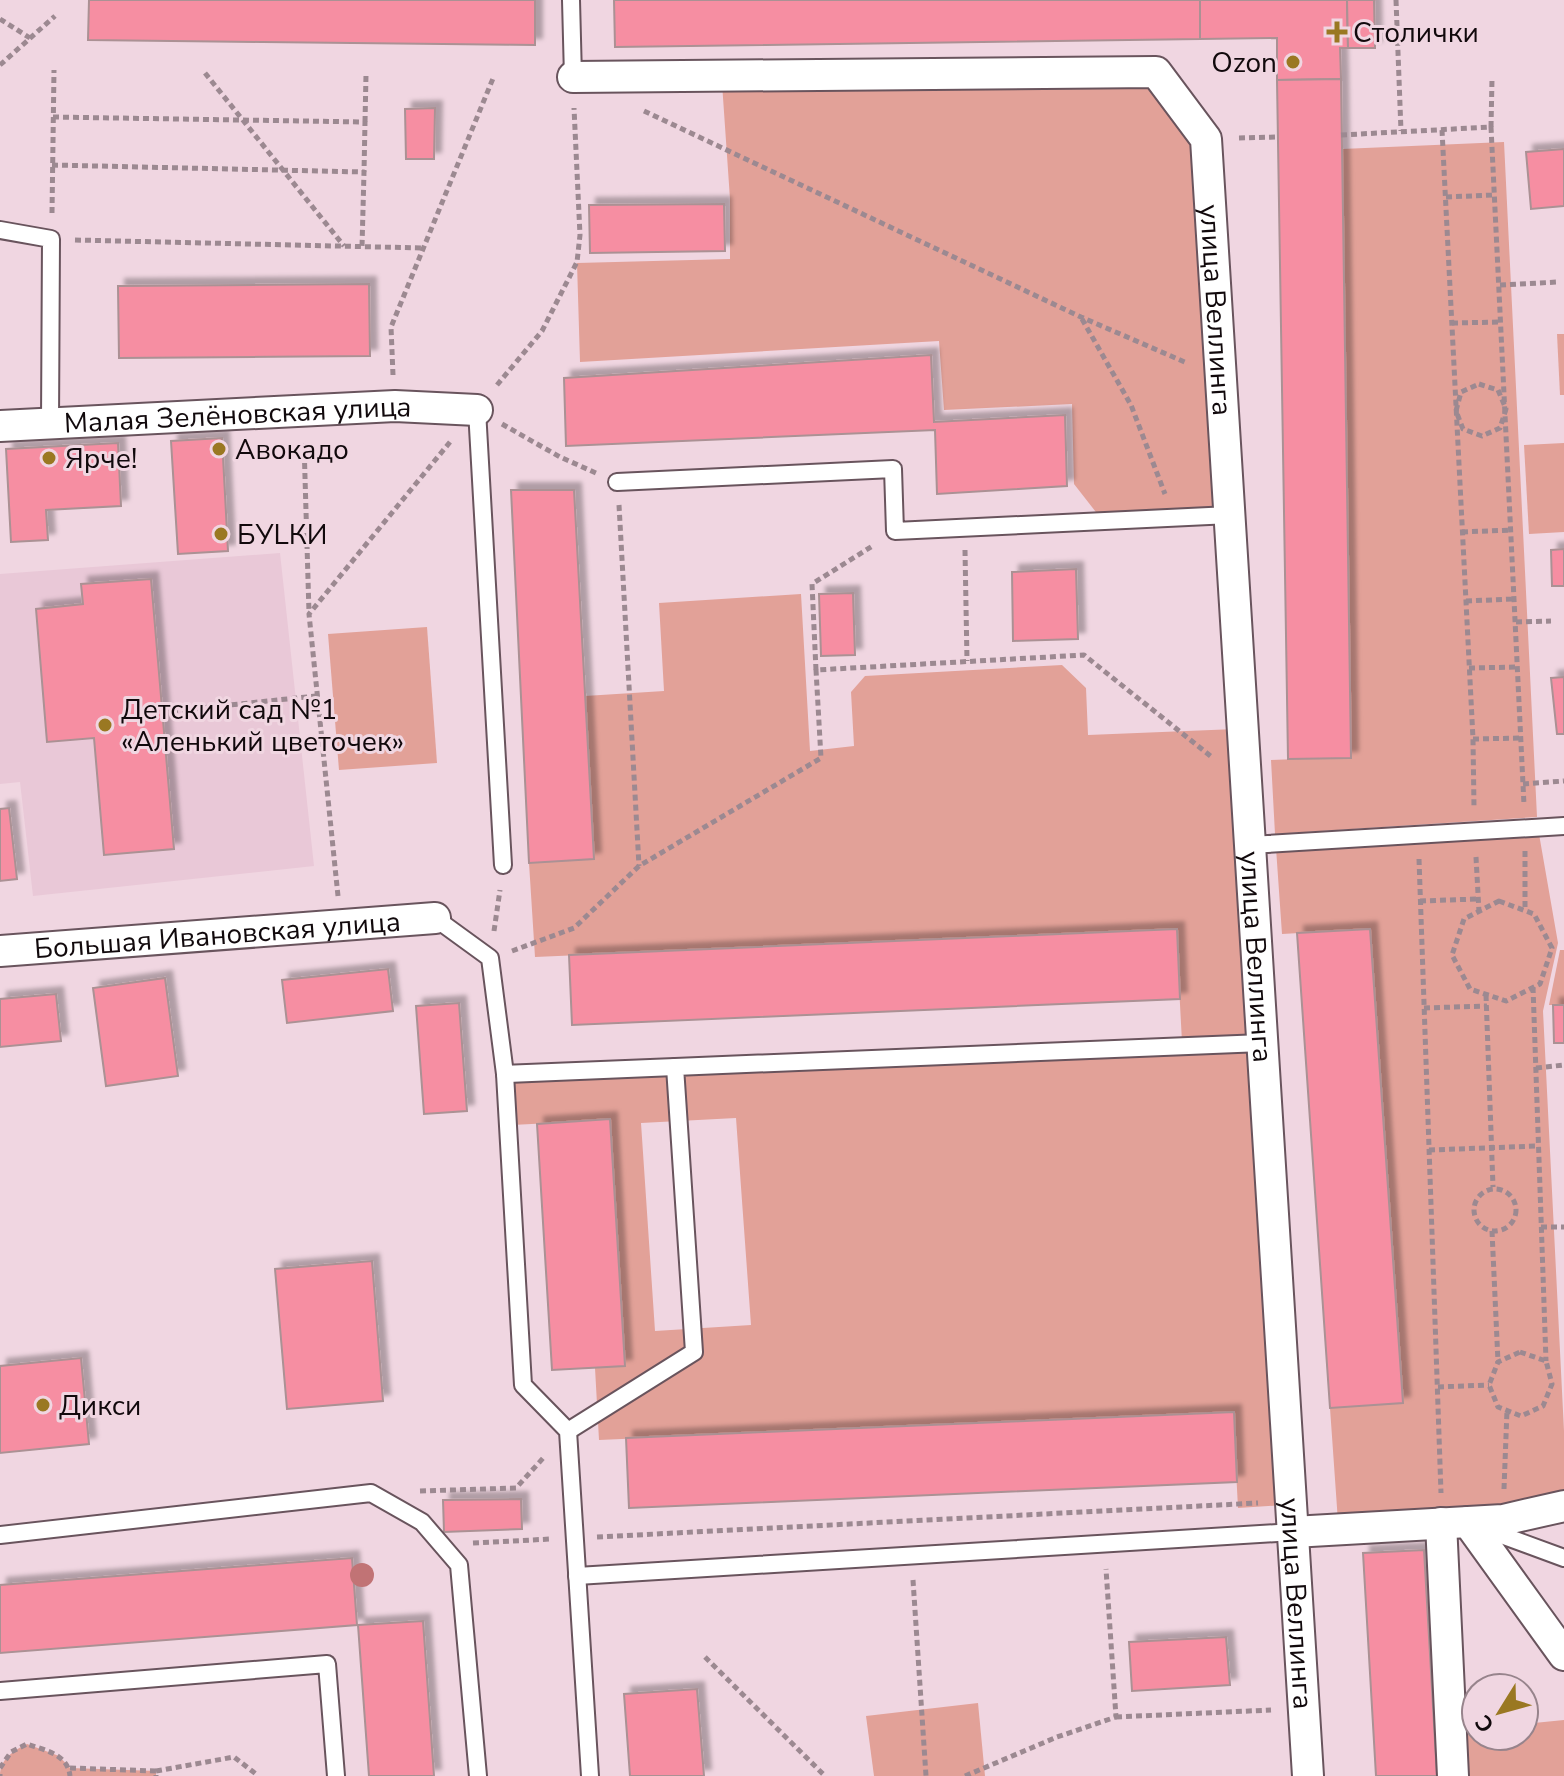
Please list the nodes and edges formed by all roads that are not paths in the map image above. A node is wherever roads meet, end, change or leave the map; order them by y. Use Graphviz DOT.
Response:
graph roads {
  1 [pos="571,0"];
  2 [pos="573,77"];
  3 [pos="0,230"];
  4 [pos="477,410"];
  5 [pos="50,423"];
  6 [pos="0,426"];
  7 [pos="617,482"];
  8 [pos="1230,515"];
  9 [pos="1564,826"];
  10 [pos="1250,845"];
  11 [pos="503,865"];
  12 [pos="435,918"];
  13 [pos="0,951"];
  14 [pos="1262,1043"];
  15 [pos="675,1067"];
  16 [pos="505,1074"];
  17 [pos="568,1431"];
  18 [pos="1564,1506"];
  19 [pos="1455,1522"];
  20 [pos="1293,1532"];
  21 [pos="0,1535"];
  22 [pos="1564,1558"];
  23 [pos="577,1576"];
  24 [pos="1564,1655"];
  25 [pos="0,1691"];
  26 [pos="336,1776"];
  27 [pos="478,1776"];
  28 [pos="590,1776"];
  29 [pos="1308,1776"];
  30 [pos="1453,1776"];
  1 -- 2 [label="lane"];
  2 -- 8 [label="street, улица Веллинга"];
  3 -- 5 [label="lane"];
  4 -- 5 [label="street, Малая Зелёновская улица"];
  4 -- 11 [label="lane"];
  5 -- 6 [label="street, Малая Зелёновская улица"];
  7 -- 8 [label="lane"];
  8 -- 10 [label="street, улица Веллинга"];
  9 -- 10 [label="lane"];
  10 -- 14 [label="street, улица Веллинга"];
  12 -- 13 [label="street, Большая Ивановская улица"];
  12 -- 16 [label="lane"];
  14 -- 15 [label="lane"];
  14 -- 20 [label="street, улица Веллинга"];
  15 -- 16 [label="lane"];
  15 -- 17 [label="lane"];
  16 -- 17 [label="lane"];
  17 -- 23 [label="lane"];
  18 -- 19 [label="street"];
  19 -- 20 [label="street"];
  19 -- 22 [label="lane"];
  19 -- 24 [label="street"];
  19 -- 30 [label="street"];
  20 -- 23 [label="lane"];
  20 -- 29 [label="street, улица Веллинга"];
  21 -- 27 [label="lane"];
  23 -- 28 [label="lane"];
  25 -- 26 [label="lane"];
}
